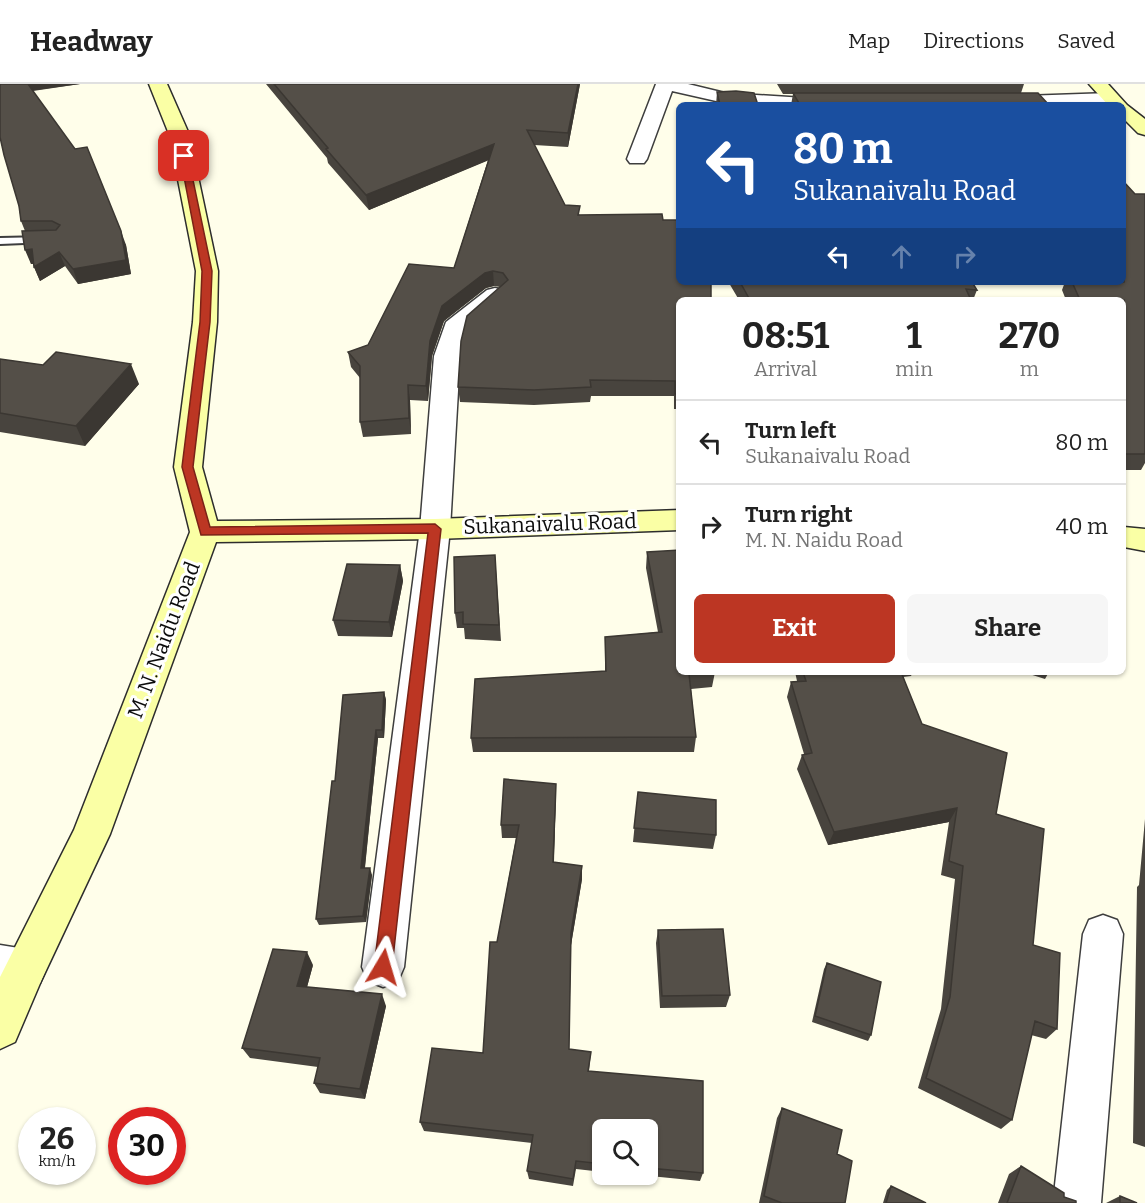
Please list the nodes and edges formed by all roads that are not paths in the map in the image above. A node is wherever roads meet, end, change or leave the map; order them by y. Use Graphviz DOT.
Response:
graph roads {
  1 [pos="159,84"];
  2 [pos="665,84"];
  3 [pos="1113,99"];
  4 [pos="775,102"];
  5 [pos="981,102"];
  6 [pos="1126,111"];
  7 [pos="1145,129"];
  8 [pos="637,159"];
  9 [pos="58,240"];
  10 [pos="0,241"];
  11 [pos="495,295"];
  12 [pos="676,520"];
  13 [pos="435,529"];
  14 [pos="205,532"];
  15 [pos="1126,537"];
  16 [pos="1145,540"];
  17 [pos="1103,934"];
  18 [pos="13,967"];
  19 [pos="383,967"];
  20 [pos="0,1027"];
  21 [pos="1077,1203"];
  1 -- 14 [label="main road"];
  2 -- 4 [label="street"];
  2 -- 8 [label="street"];
  3 -- 5 [label="street"];
  6 -- 7 [label="main road"];
  9 -- 10 [label="lane"];
  11 -- 13 [label="street"];
  12 -- 13 [label="main road, Sukanaivalu Road"];
  13 -- 14 [label="main road, Sukanaivalu Road"];
  13 -- 19 [label="street"];
  14 -- 18 [label="main road, M. N. Naidu Road"];
  15 -- 16 [label="main road"];
  17 -- 21 [label="street"];
  18 -- 20 [label="main road, M. N. Naidu Road"];
}
